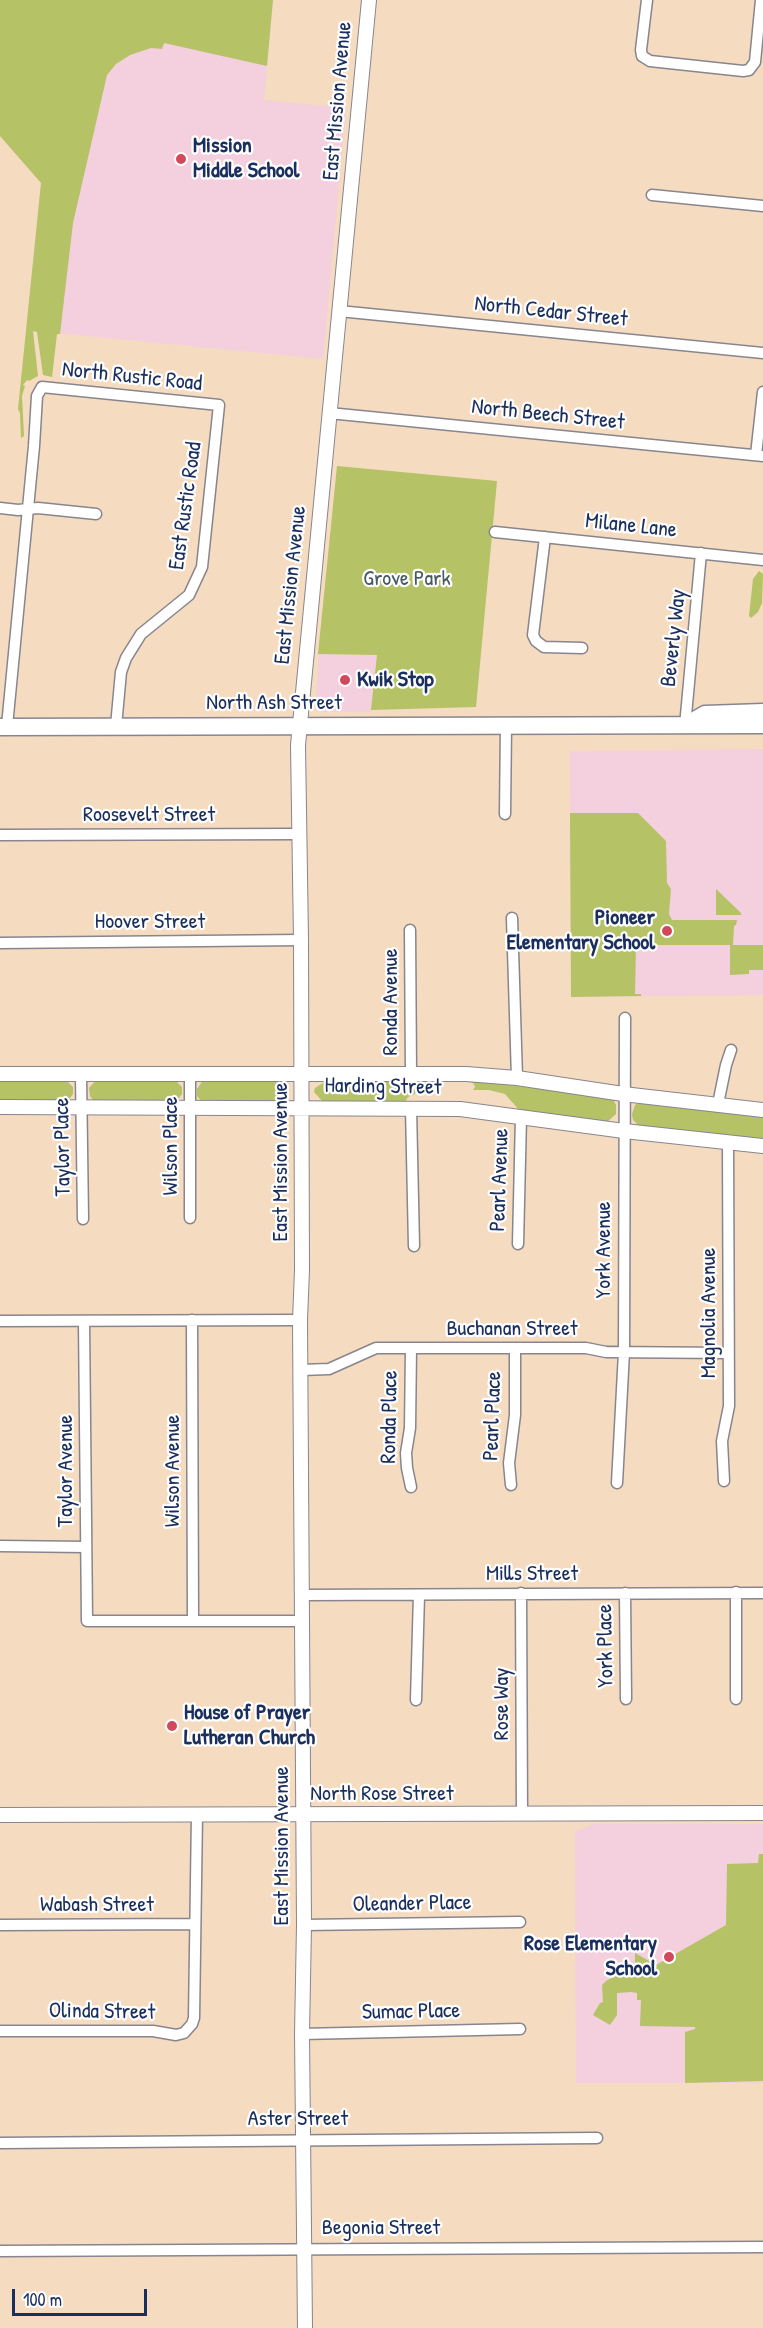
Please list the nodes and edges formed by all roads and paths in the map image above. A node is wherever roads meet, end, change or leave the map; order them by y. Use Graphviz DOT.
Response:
graph roads {
  1 [pos="369,0"];
  2 [pos="647,0"];
  3 [pos="761,0"];
  4 [pos="652,195"];
  5 [pos="763,206"];
  6 [pos="339,311"];
  7 [pos="761,353"];
  8 [pos="763,392"];
  9 [pos="219,405"];
  10 [pos="329,413"];
  11 [pos="760,456"];
  12 [pos="0,508"];
  13 [pos="28,509"];
  14 [pos="96,514"];
  15 [pos="495,532"];
  16 [pos="545,537"];
  17 [pos="702,553"];
  18 [pos="763,560"];
  19 [pos="582,648"];
  20 [pos="763,712"];
  21 [pos="116,726"];
  22 [pos="299,726"];
  23 [pos="506,726"];
  24 [pos="685,726"];
  25 [pos="705,726"];
  26 [pos="763,726"];
  27 [pos="3,727"];
  28 [pos="763,737"];
  29 [pos="505,814"];
  30 [pos="298,834"];
  31 [pos="0,836"];
  32 [pos="512,918"];
  33 [pos="410,930"];
  34 [pos="301,940"];
  35 [pos="0,943"];
  36 [pos="625,1018"];
  37 [pos="731,1050"];
  38 [pos="0,1074"];
  39 [pos="190,1074"];
  40 [pos="411,1074"];
  41 [pos="81,1075"];
  42 [pos="301,1075"];
  43 [pos="517,1078"];
  44 [pos="624,1094"];
  45 [pos="718,1104"];
  46 [pos="0,1107"];
  47 [pos="81,1107"];
  48 [pos="302,1107"];
  49 [pos="190,1108"];
  50 [pos="411,1108"];
  51 [pos="763,1110"];
  52 [pos="521,1117"];
  53 [pos="624,1131"];
  54 [pos="728,1143"];
  55 [pos="763,1146"];
  56 [pos="190,1218"];
  57 [pos="83,1219"];
  58 [pos="518,1244"];
  59 [pos="414,1246"];
  60 [pos="192,1320"];
  61 [pos="300,1320"];
  62 [pos="0,1321"];
  63 [pos="84,1321"];
  64 [pos="411,1348"];
  65 [pos="515,1348"];
  66 [pos="624,1352"];
  67 [pos="728,1353"];
  68 [pos="301,1370"];
  69 [pos="724,1481"];
  70 [pos="617,1483"];
  71 [pos="511,1485"];
  72 [pos="411,1486"];
  73 [pos="0,1546"];
  74 [pos="86,1547"];
  75 [pos="736,1592"];
  76 [pos="521,1593"];
  77 [pos="625,1593"];
  78 [pos="763,1593"];
  79 [pos="302,1594"];
  80 [pos="420,1595"];
  81 [pos="193,1621"];
  82 [pos="302,1621"];
  83 [pos="626,1699"];
  84 [pos="736,1699"];
  85 [pos="416,1700"];
  86 [pos="763,1813"];
  87 [pos="197,1814"];
  88 [pos="303,1814"];
  89 [pos="522,1814"];
  90 [pos="0,1815"];
  91 [pos="520,1922"];
  92 [pos="194,1924"];
  93 [pos="304,1924"];
  94 [pos="0,1925"];
  95 [pos="520,2029"];
  96 [pos="0,2031"];
  97 [pos="302,2034"];
  98 [pos="597,2138"];
  99 [pos="304,2139"];
  100 [pos="0,2143"];
  101 [pos="763,2247"];
  102 [pos="304,2248"];
  103 [pos="0,2252"];
  104 [pos="305,2328"];
  1 -- 6 [label="main road, East Mission Avenue"];
  2 -- 3 [label="street"];
  4 -- 5 [label="street"];
  6 -- 7 [label="street, North Cedar Street"];
  6 -- 10 [label="main road, East Mission Avenue"];
  8 -- 11 [label="street"];
  9 -- 13 [label="street, North Rustic Road"];
  9 -- 21 [label="street, East Rustic Road"];
  10 -- 11 [label="street, North Beech Street"];
  10 -- 22 [label="main road, East Mission Avenue"];
  12 -- 13 [label="street"];
  13 -- 14 [label="street"];
  13 -- 27 [label="street"];
  15 -- 16 [label="street, Milane Lane"];
  16 -- 17 [label="street, Milane Lane"];
  16 -- 19 [label="street"];
  17 -- 18 [label="street, Milane Lane"];
  17 -- 24 [label="street, Beverly Way"];
  20 -- 24 [label="main road"];
  21 -- 22 [label="main road, North Ash Street"];
  21 -- 27 [label="main road, North Ash Street"];
  22 -- 23 [label="main road, North Ash Street"];
  22 -- 30 [label="main road, East Mission Avenue"];
  23 -- 24 [label="main road, North Ash Street"];
  23 -- 29 [label="street"];
  24 -- 25 [label="main road, North Ash Street"];
  25 -- 26 [label="main road, North Ash Street"];
  25 -- 28 [label="main road"];
  30 -- 31 [label="street, Roosevelt Street"];
  30 -- 34 [label="main road, East Mission Avenue"];
  32 -- 43 [label="street"];
  33 -- 40 [label="street, Ronda Avenue"];
  34 -- 35 [label="street, Hoover Street"];
  34 -- 42 [label="main road, East Mission Avenue"];
  36 -- 44 [label="street, York Avenue"];
  37 -- 45 [label="street"];
  38 -- 41 [label="main road, Harding Street"];
  39 -- 41 [label="main road, Harding Street"];
  39 -- 42 [label="main road, Harding Street"];
  39 -- 49 [label="street, Wilson Place"];
  40 -- 42 [label="main road, Harding Street"];
  40 -- 43 [label="main road, Harding Street"];
  41 -- 47 [label="street, Taylor Place"];
  42 -- 48 [label="main road, East Mission Avenue"];
  43 -- 44 [label="main road, Harding Street"];
  44 -- 45 [label="main road, Harding Street"];
  44 -- 53 [label="street, York Avenue"];
  45 -- 51 [label="main road, Harding Street"];
  46 -- 47 [label="main road, Harding Street"];
  47 -- 49 [label="main road, Harding Street"];
  47 -- 57 [label="street, Taylor Place"];
  48 -- 49 [label="main road, Harding Street"];
  48 -- 50 [label="main road, Harding Street"];
  48 -- 61 [label="main road, East Mission Avenue"];
  49 -- 56 [label="street, Wilson Place"];
  50 -- 52 [label="main road, Harding Street"];
  50 -- 59 [label="street"];
  52 -- 53 [label="main road, Harding Street"];
  52 -- 58 [label="street, Pearl Avenue"];
  53 -- 54 [label="main road, Harding Street"];
  53 -- 66 [label="street, York Avenue"];
  54 -- 55 [label="main road, Harding Street"];
  54 -- 67 [label="street, Magnolia Avenue"];
  60 -- 61 [label="street"];
  60 -- 63 [label="street"];
  60 -- 81 [label="street, Wilson Avenue"];
  61 -- 68 [label="main road, East Mission Avenue"];
  62 -- 63 [label="street"];
  63 -- 74 [label="street, Taylor Avenue"];
  64 -- 65 [label="street, Buchanan Street"];
  64 -- 68 [label="street, Buchanan Street"];
  64 -- 72 [label="street, Ronda Place"];
  65 -- 66 [label="street, Buchanan Street"];
  65 -- 71 [label="street, Pearl Place"];
  66 -- 67 [label="street, Buchanan Street"];
  66 -- 70 [label="street, York Avenue"];
  67 -- 69 [label="street, Magnolia Avenue"];
  68 -- 79 [label="main road, East Mission Avenue"];
  73 -- 74 [label="street"];
  74 -- 81 [label="street, Taylor Avenue"];
  75 -- 77 [label="street, Mills Street"];
  75 -- 78 [label="street, Mills Street"];
  75 -- 84 [label="street"];
  76 -- 77 [label="street, Mills Street"];
  76 -- 80 [label="street, Mills Street"];
  76 -- 89 [label="street, Rose Way"];
  77 -- 83 [label="street, York Place"];
  79 -- 80 [label="street, Mills Street"];
  79 -- 82 [label="main road, East Mission Avenue"];
  80 -- 85 [label="street"];
  81 -- 82 [label="street"];
  82 -- 88 [label="main road, East Mission Avenue"];
  86 -- 89 [label="main road, North Rose Street"];
  87 -- 88 [label="main road, North Rose Street"];
  87 -- 90 [label="main road, North Rose Street"];
  87 -- 92 [label="street"];
  88 -- 89 [label="main road, North Rose Street"];
  88 -- 93 [label="main road, East Mission Avenue"];
  91 -- 93 [label="street, Oleander Place"];
  92 -- 94 [label="street, Wabash Street"];
  92 -- 96 [label="street, Olinda Street"];
  93 -- 97 [label="main road, East Mission Avenue"];
  95 -- 97 [label="street, Sumac Place"];
  97 -- 99 [label="main road, East Mission Avenue"];
  98 -- 99 [label="street, Aster Street"];
  99 -- 100 [label="street, Aster Street"];
  99 -- 102 [label="main road, East Mission Avenue"];
  101 -- 102 [label="street, Begonia Street"];
  102 -- 103 [label="street, Begonia Street"];
  102 -- 104 [label="main road, East Mission Avenue"];
}
